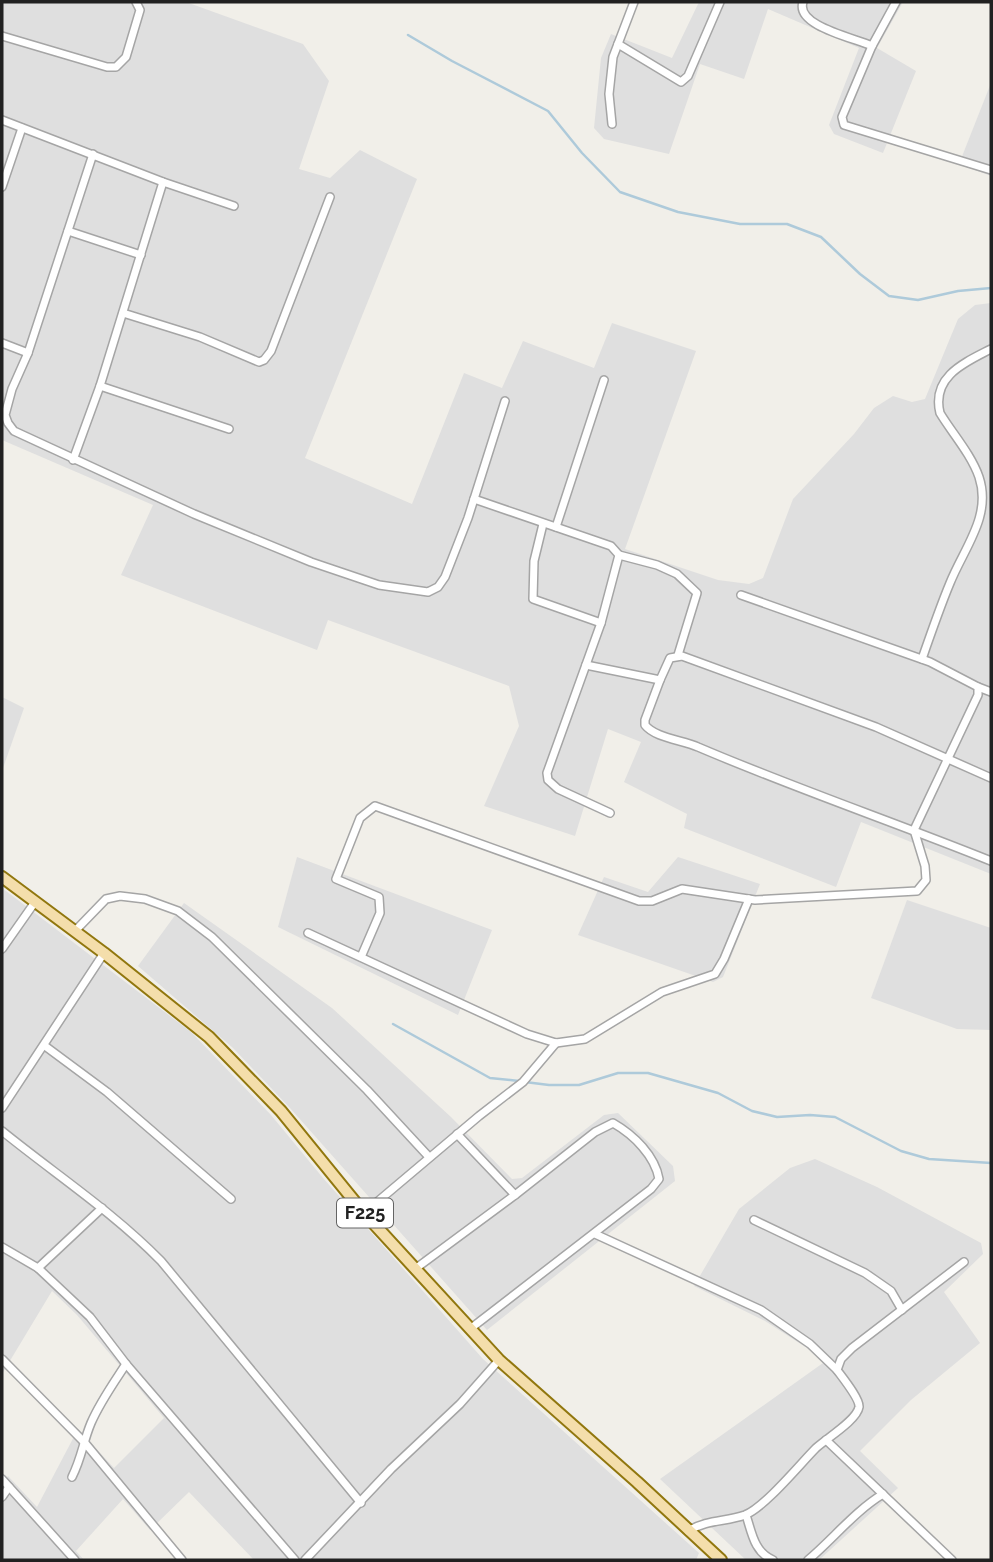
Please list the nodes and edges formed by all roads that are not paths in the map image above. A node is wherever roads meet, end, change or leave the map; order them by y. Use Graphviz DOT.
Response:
graph roads {
  1 [pos="136,2"];
  2 [pos="634,2"];
  3 [pos="720,2"];
  4 [pos="803,2"];
  5 [pos="896,2"];
  6 [pos="2,36"];
  7 [pos="618,44"];
  8 [pos="872,46"];
  9 [pos="2,120"];
  10 [pos="612,124"];
  11 [pos="22,128"];
  12 [pos="93,154"];
  13 [pos="991,170"];
  14 [pos="163,182"];
  15 [pos="2,187"];
  16 [pos="330,197"];
  17 [pos="234,206"];
  18 [pos="68,230"];
  19 [pos="141,255"];
  20 [pos="123,313"];
  21 [pos="2,343"];
  22 [pos="991,349"];
  23 [pos="29,353"];
  24 [pos="604,380"];
  25 [pos="100,386"];
  26 [pos="505,401"];
  27 [pos="229,429"];
  28 [pos="73,460"];
  29 [pos="474,499"];
  30 [pos="543,524"];
  31 [pos="556,527"];
  32 [pos="619,555"];
  33 [pos="741,595"];
  34 [pos="601,623"];
  35 [pos="678,655"];
  36 [pos="922,659"];
  37 [pos="586,665"];
  38 [pos="660,680"];
  39 [pos="978,687"];
  40 [pos="991,692"];
  41 [pos="948,758"];
  42 [pos="991,778"];
  43 [pos="610,813"];
  44 [pos="914,830"];
  45 [pos="991,861"];
  46 [pos="2,877"];
  47 [pos="749,899"];
  48 [pos="35,902"];
  49 [pos="75,931"];
  50 [pos="308,933"];
  51 [pos="2,949"];
  52 [pos="104,953"];
  53 [pos="361,957"];
  54 [pos="556,1043"];
  55 [pos="45,1046"];
  56 [pos="2,1108"];
  57 [pos="2,1131"];
  58 [pos="457,1134"];
  59 [pos="429,1157"];
  60 [pos="515,1195"];
  61 [pos="231,1199"];
  62 [pos="102,1208"];
  63 [pos="364,1213"];
  64 [pos="754,1220"];
  65 [pos="595,1234"];
  66 [pos="2,1247"];
  67 [pos="964,1262"];
  68 [pos="38,1268"];
  69 [pos="415,1269"];
  70 [pos="902,1310"];
  71 [pos="470,1329"];
  72 [pos="2,1359"];
  73 [pos="499,1360"];
  74 [pos="126,1364"];
  75 [pos="837,1370"];
  76 [pos="826,1440"];
  77 [pos="85,1443"];
  78 [pos="72,1477"];
  79 [pos="2,1479"];
  80 [pos="9,1487"];
  81 [pos="883,1494"];
  82 [pos="2,1497"];
  83 [pos="361,1503"];
  84 [pos="746,1515"];
  85 [pos="688,1531"];
  86 [pos="75,1560"];
  87 [pos="182,1560"];
  88 [pos="295,1560"];
  89 [pos="305,1560"];
  90 [pos="721,1560"];
  91 [pos="773,1560"];
  92 [pos="808,1560"];
  93 [pos="952,1560"];
  1 -- 6 [label="street"];
  2 -- 7 [label="street"];
  3 -- 7 [label="street"];
  4 -- 8 [label="street"];
  5 -- 8 [label="street"];
  7 -- 10 [label="street"];
  8 -- 13 [label="street"];
  9 -- 11 [label="street"];
  11 -- 12 [label="street"];
  11 -- 15 [label="street"];
  12 -- 14 [label="street"];
  12 -- 18 [label="street"];
  14 -- 17 [label="street"];
  14 -- 19 [label="street"];
  16 -- 20 [label="street"];
  18 -- 19 [label="street"];
  18 -- 23 [label="street"];
  19 -- 20 [label="street"];
  20 -- 25 [label="street"];
  21 -- 23 [label="street"];
  22 -- 36 [label="street"];
  23 -- 28 [label="street"];
  24 -- 31 [label="street"];
  25 -- 27 [label="street"];
  25 -- 28 [label="street"];
  26 -- 29 [label="street"];
  28 -- 29 [label="street"];
  29 -- 30 [label="street"];
  30 -- 31 [label="street"];
  30 -- 34 [label="street"];
  31 -- 32 [label="street"];
  32 -- 34 [label="street"];
  32 -- 35 [label="street"];
  33 -- 36 [label="street"];
  34 -- 37 [label="street"];
  35 -- 38 [label="street"];
  35 -- 41 [label="street"];
  36 -- 39 [label="street"];
  37 -- 38 [label="street"];
  37 -- 43 [label="street"];
  38 -- 44 [label="street"];
  39 -- 40 [label="street"];
  39 -- 41 [label="street"];
  41 -- 42 [label="street"];
  41 -- 44 [label="street"];
  44 -- 45 [label="street"];
  44 -- 47 [label="street"];
  46 -- 48 [label="main road, F225"];
  47 -- 53 [label="street"];
  47 -- 54 [label="street"];
  48 -- 49 [label="main road, F225"];
  48 -- 51 [label="street"];
  49 -- 52 [label="main road, F225"];
  49 -- 59 [label="street"];
  50 -- 53 [label="street"];
  52 -- 55 [label="street"];
  52 -- 63 [label="main road, F225"];
  53 -- 54 [label="street"];
  54 -- 58 [label="street"];
  55 -- 56 [label="street"];
  55 -- 61 [label="street"];
  57 -- 62 [label="street"];
  58 -- 59 [label="street"];
  58 -- 60 [label="street"];
  59 -- 63 [label="street"];
  60 -- 65 [label="street"];
  60 -- 69 [label="street"];
  62 -- 68 [label="street"];
  62 -- 83 [label="street"];
  63 -- 69 [label="main road, F225"];
  64 -- 70 [label="street"];
  65 -- 71 [label="street"];
  65 -- 75 [label="street"];
  66 -- 68 [label="street"];
  67 -- 70 [label="street"];
  68 -- 74 [label="street"];
  69 -- 71 [label="main road, F225"];
  70 -- 75 [label="street"];
  71 -- 73 [label="main road, F225"];
  72 -- 77 [label="street"];
  73 -- 83 [label="street"];
  73 -- 85 [label="main road, F225"];
  74 -- 77 [label="street"];
  74 -- 88 [label="street"];
  75 -- 76 [label="street"];
  76 -- 81 [label="street"];
  76 -- 84 [label="street"];
  77 -- 78 [label="street"];
  77 -- 87 [label="street"];
  79 -- 80 [label="street"];
  80 -- 82 [label="street"];
  80 -- 86 [label="street"];
  81 -- 92 [label="street"];
  81 -- 93 [label="street"];
  83 -- 89 [label="street"];
  84 -- 85 [label="street"];
  84 -- 91 [label="street"];
  85 -- 90 [label="main road, F225"];
}
